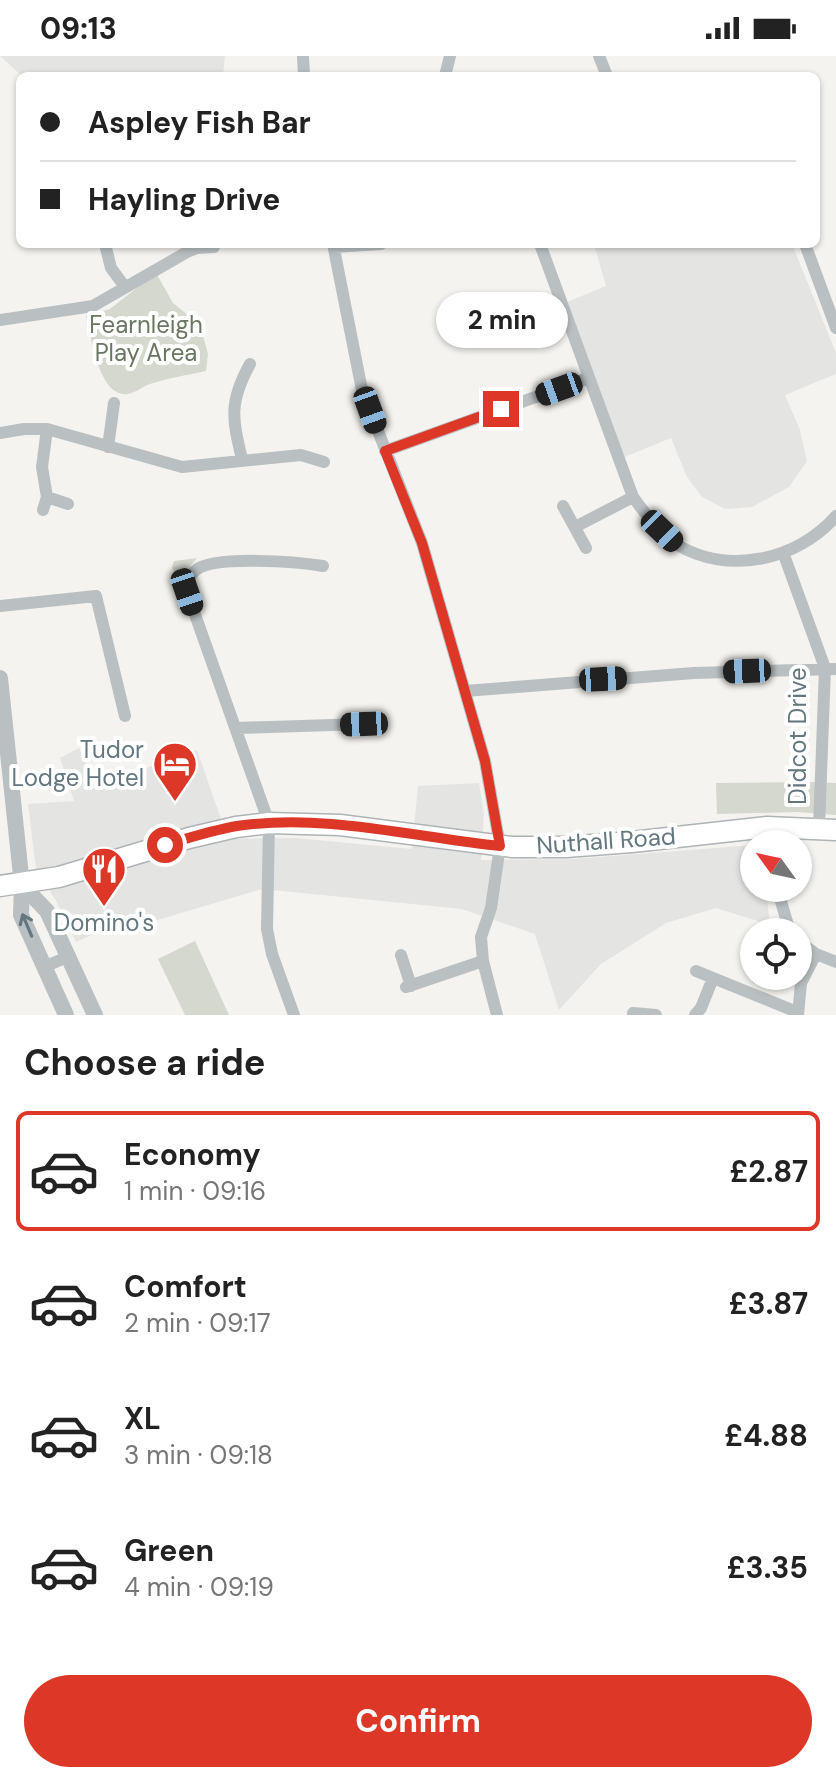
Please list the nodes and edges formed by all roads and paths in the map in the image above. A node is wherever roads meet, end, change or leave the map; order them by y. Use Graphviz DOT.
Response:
graph roads {
  1 [pos="106,248"];
  2 [pos="193,248"];
  3 [pos="334,248"];
  4 [pos="541,248"];
  5 [pos="807,248"];
  6 [pos="836,284"];
  7 [pos="125,287"];
  8 [pos="822,289"];
  9 [pos="0,320"];
  10 [pos="836,328"];
  11 [pos="250,364"];
  12 [pos="230,371"];
  13 [pos="242,377"];
  14 [pos="588,378"];
  15 [pos="114,403"];
  16 [pos="47,429"];
  17 [pos="0,433"];
  18 [pos="108,447"];
  19 [pos="385,451"];
  20 [pos="242,459"];
  21 [pos="324,462"];
  22 [pos="633,497"];
  23 [pos="68,504"];
  24 [pos="563,506"];
  25 [pos="836,516"];
  26 [pos="575,527"];
  27 [pos="586,548"];
  28 [pos="784,555"];
  29 [pos="323,566"];
  30 [pos="0,606"];
  31 [pos="831,669"];
  32 [pos="0,678"];
  33 [pos="465,691"];
  34 [pos="125,716"];
  35 [pos="364,724"];
  36 [pos="236,728"];
  37 [pos="269,823"];
  38 [pos="828,829"];
  39 [pos="740,836"];
  40 [pos="500,846"];
  41 [pos="22,885"];
  42 [pos="0,886"];
  43 [pos="812,951"];
  44 [pos="816,954"];
  45 [pos="401,955"];
  46 [pos="70,956"];
  47 [pos="483,961"];
  48 [pos="836,962"];
  49 [pos="46,966"];
  50 [pos="696,971"];
  51 [pos="713,978"];
  52 [pos="633,1013"];
  53 [pos="797,1013"];
  54 [pos="66,1015"];
  55 [pos="95,1015"];
  56 [pos="294,1015"];
  57 [pos="497,1015"];
  58 [pos="656,1015"];
  59 [pos="695,1015"];
  1 -- 7 [label="street"];
  2 -- 7 [label="street"];
  3 -- 19 [label="street"];
  4 -- 14 [label="street"];
  5 -- 8 [label="street"];
  6 -- 8 [label="street"];
  7 -- 9 [label="street"];
  8 -- 10 [label="street"];
  11 -- 13 [label="street"];
  12 -- 13 [label="street"];
  13 -- 20 [label="street"];
  14 -- 19 [label="street"];
  14 -- 22 [label="street"];
  15 -- 18 [label="street"];
  16 -- 17 [label="street"];
  16 -- 18 [label="street"];
  16 -- 23 [label="street"];
  18 -- 20 [label="street"];
  19 -- 33 [label="street"];
  20 -- 21 [label="street"];
  22 -- 26 [label="street"];
  22 -- 28 [label="street"];
  24 -- 26 [label="street"];
  25 -- 28 [label="street"];
  26 -- 27 [label="street"];
  28 -- 31 [label="street, Didcot Drive"];
  29 -- 36 [label="street"];
  30 -- 34 [label="street"];
  31 -- 33 [label="street"];
  31 -- 38 [label="street, Didcot Drive"];
  32 -- 41 [label="street"];
  33 -- 40 [label="street"];
  35 -- 36 [label="street"];
  36 -- 37 [label="street"];
  37 -- 40 [label="highway, Nuthall Road"];
  37 -- 41 [label="highway, Nuthall Road"];
  37 -- 56 [label="street"];
  39 -- 40 [label="highway, Nuthall Road"];
  40 -- 47 [label="street"];
  41 -- 42 [label="highway, Nuthall Road"];
  41 -- 46 [label="street"];
  49 -- 41 [label="street, one-way"];
  43 -- 44 [label="street"];
  44 -- 48 [label="street"];
  44 -- 53 [label="street"];
  45 -- 47 [label="street"];
  46 -- 49 [label="street"];
  46 -- 55 [label="street"];
  47 -- 57 [label="street"];
  49 -- 54 [label="street"];
  50 -- 51 [label="street"];
  51 -- 53 [label="street"];
  51 -- 59 [label="street"];
  52 -- 58 [label="street"];
}
